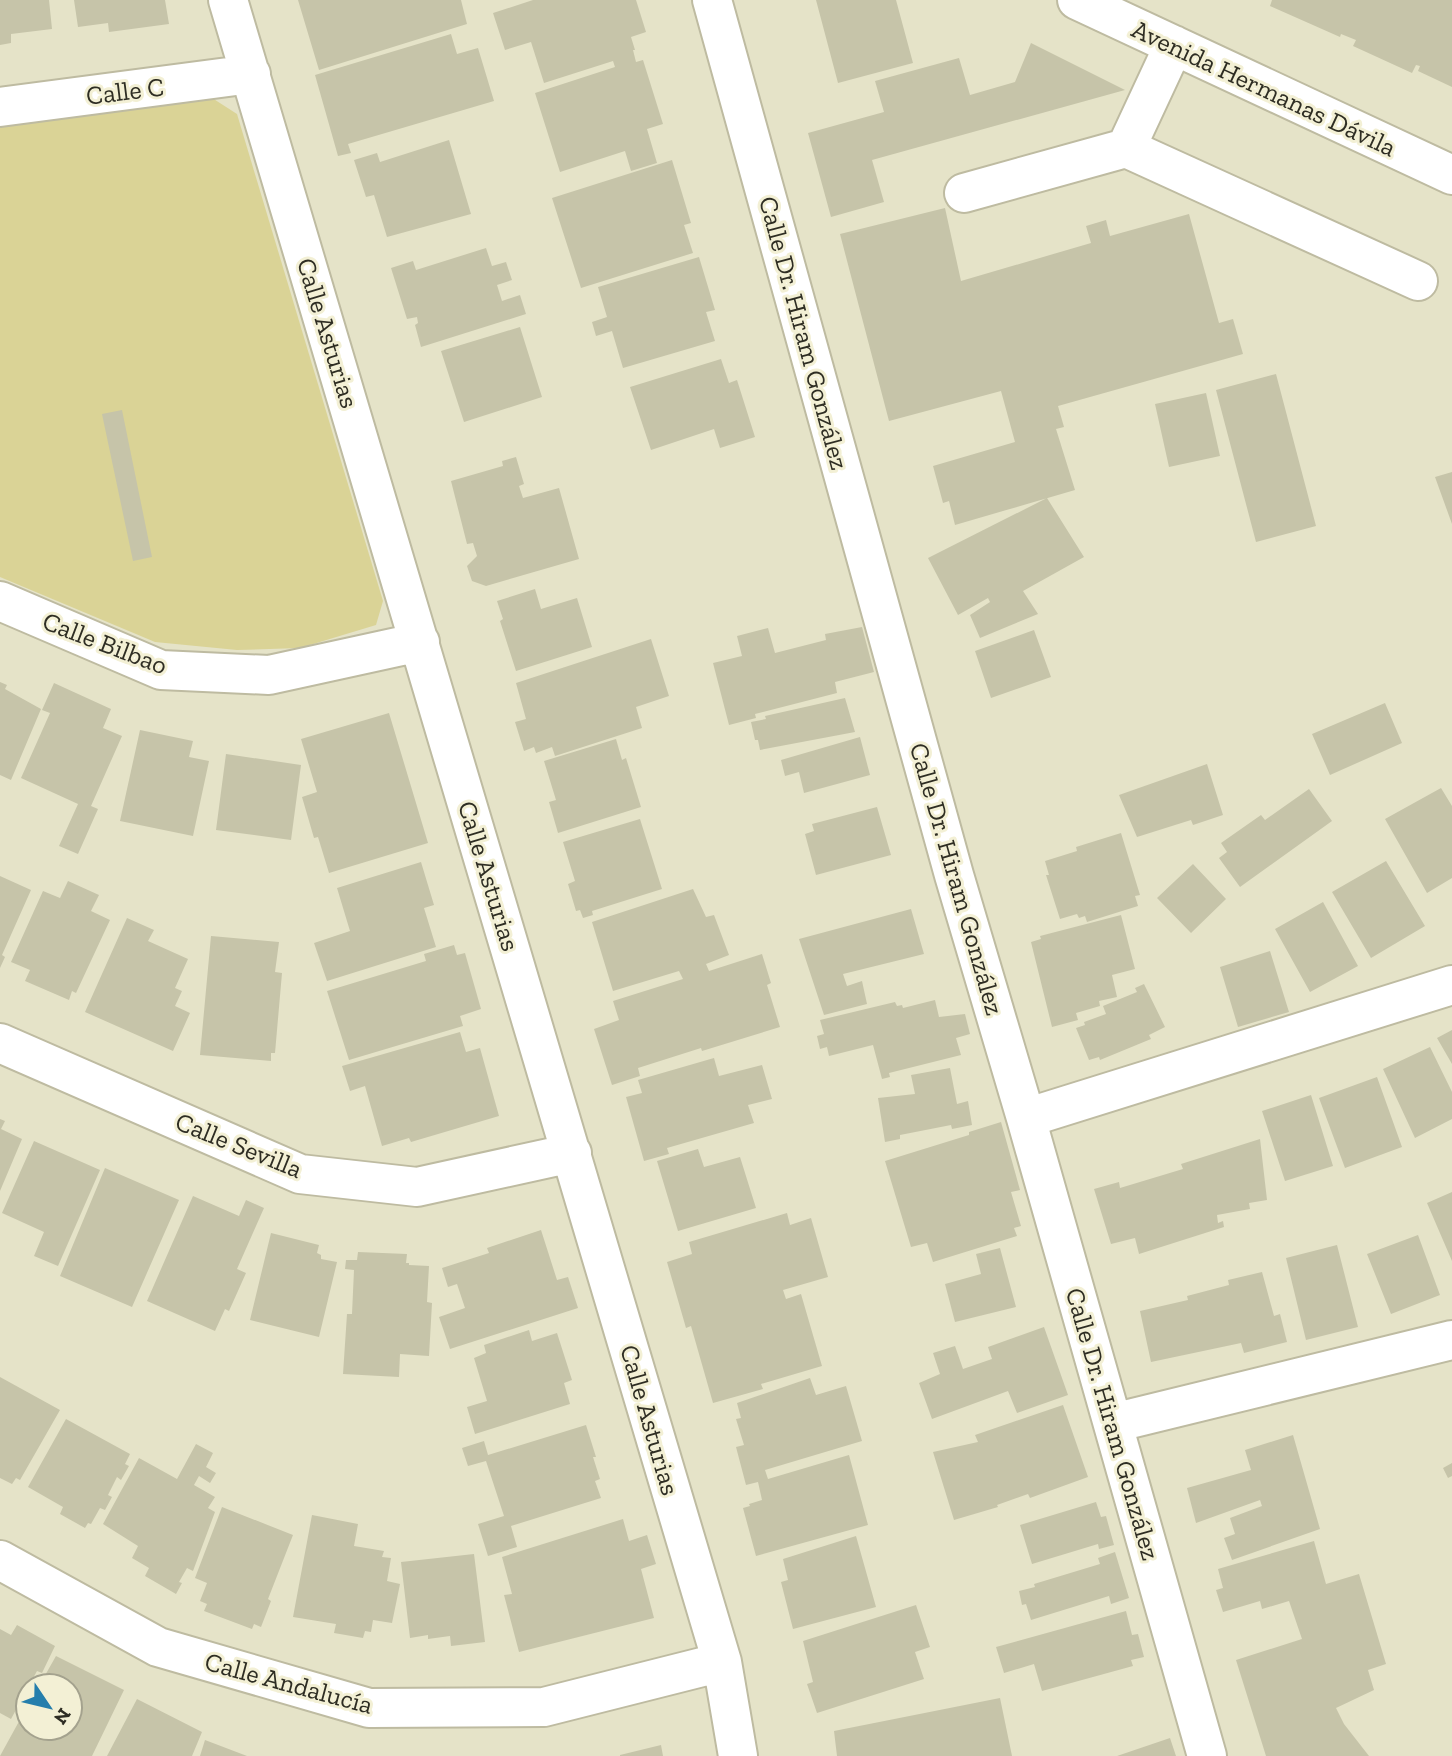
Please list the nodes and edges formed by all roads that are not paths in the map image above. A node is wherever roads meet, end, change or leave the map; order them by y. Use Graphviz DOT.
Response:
graph roads {
  1 [pos="228,0"];
  2 [pos="712,0"];
  3 [pos="1077,0"];
  4 [pos="1174,46"];
  5 [pos="251,75"];
  6 [pos="0,107"];
  7 [pos="1126,148"];
  8 [pos="1452,175"];
  9 [pos="964,193"];
  10 [pos="1418,281"];
  11 [pos="0,601"];
  12 [pos="420,642"];
  13 [pos="1452,985"];
  14 [pos="0,1043"];
  15 [pos="1026,1118"];
  16 [pos="572,1153"];
  17 [pos="1452,1340"];
  18 [pos="1113,1423"];
  19 [pos="0,1560"];
  20 [pos="722,1662"];
  21 [pos="738,1756"];
  22 [pos="1207,1756"];
  1 -- 5 [label="street, Calle Asturias"];
  2 -- 15 [label="street, Calle Dr. Hiram González"];
  3 -- 4 [label="street, Avenida Hermanas Dávila"];
  4 -- 7 [label="street"];
  4 -- 8 [label="street, Avenida Hermanas Dávila"];
  5 -- 6 [label="street, Calle C"];
  5 -- 12 [label="street, Calle Asturias"];
  7 -- 9 [label="street"];
  7 -- 10 [label="street"];
  11 -- 12 [label="street, Calle Bilbao"];
  12 -- 16 [label="street, Calle Asturias"];
  13 -- 15 [label="street"];
  14 -- 16 [label="street, Calle Sevilla"];
  15 -- 18 [label="street, Calle Dr. Hiram González"];
  16 -- 20 [label="street, Calle Asturias"];
  17 -- 18 [label="street"];
  18 -- 22 [label="street, Calle Dr. Hiram González"];
  19 -- 20 [label="street, Calle Andalucía"];
  20 -- 21 [label="street, Calle Asturias"];
}
